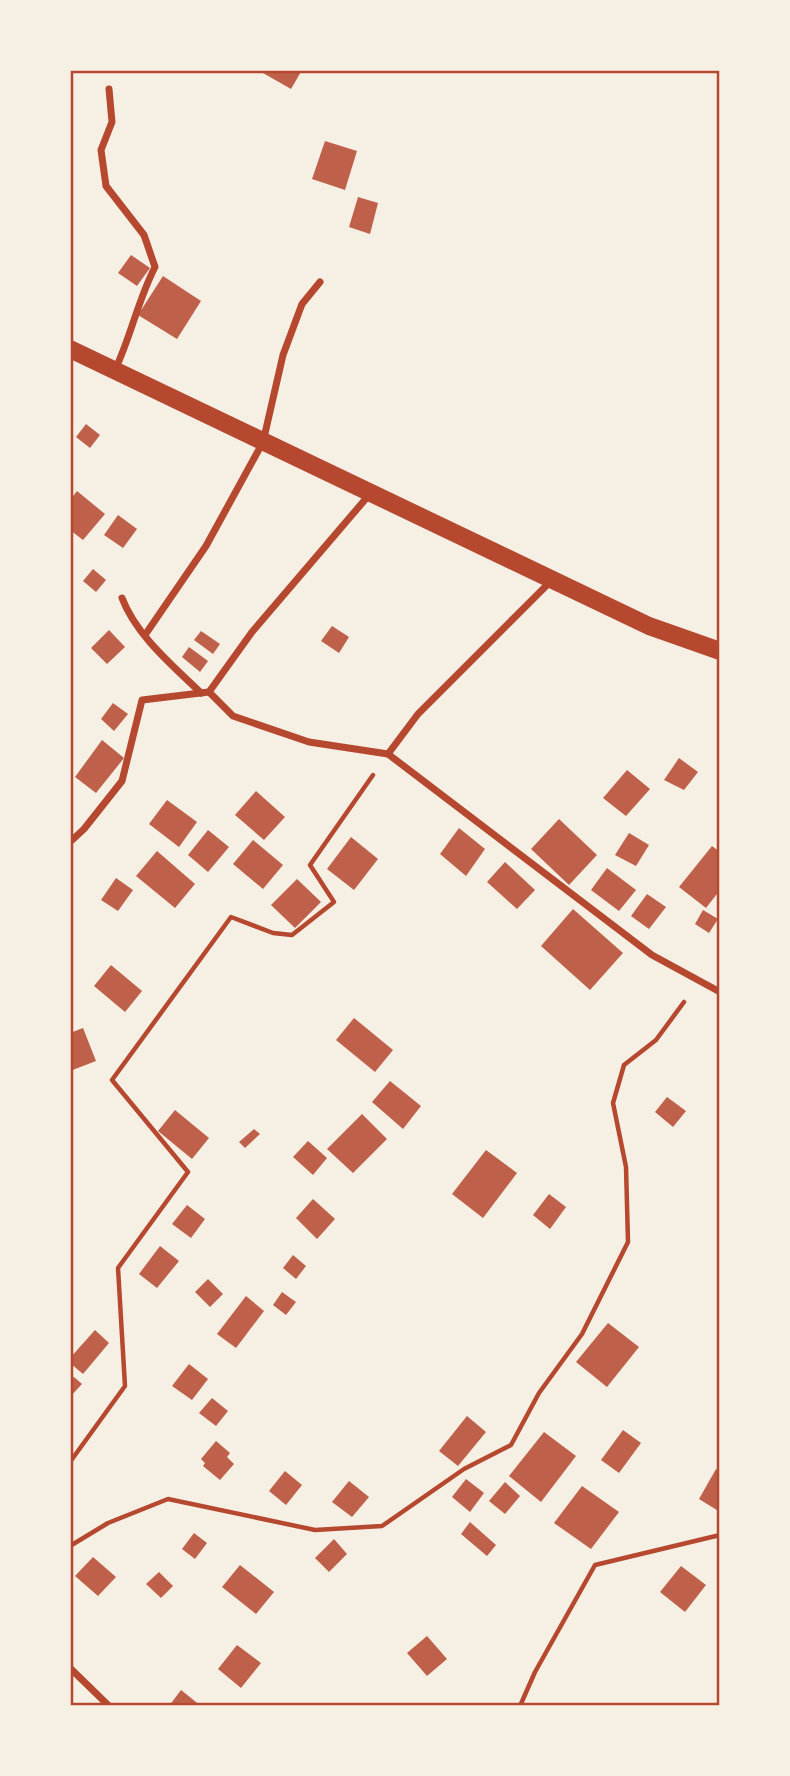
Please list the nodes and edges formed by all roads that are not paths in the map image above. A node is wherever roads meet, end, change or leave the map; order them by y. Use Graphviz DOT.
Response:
graph roads {
  1 [pos="109,89"];
  2 [pos="320,282"];
  3 [pos="70,349"];
  4 [pos="114,370"];
  5 [pos="263,442"];
  6 [pos="371,493"];
  7 [pos="552,580"];
  8 [pos="122,598"];
  9 [pos="145,635"];
  10 [pos="720,651"];
  11 [pos="205,693"];
  12 [pos="388,754"];
  13 [pos="70,842"];
  14 [pos="720,992"];
  15 [pos="70,1668"];
  16 [pos="109,1706"];
  1 -- 4 [label="street"];
  2 -- 5 [label="street"];
  3 -- 4 [label="main road"];
  4 -- 5 [label="main road"];
  5 -- 6 [label="main road"];
  5 -- 9 [label="street"];
  6 -- 7 [label="main road"];
  6 -- 11 [label="street"];
  7 -- 10 [label="main road"];
  7 -- 12 [label="street"];
  8 -- 9 [label="street"];
  9 -- 11 [label="street"];
  11 -- 12 [label="street"];
  11 -- 13 [label="street"];
  12 -- 14 [label="street"];
  15 -- 16 [label="street"];
}
